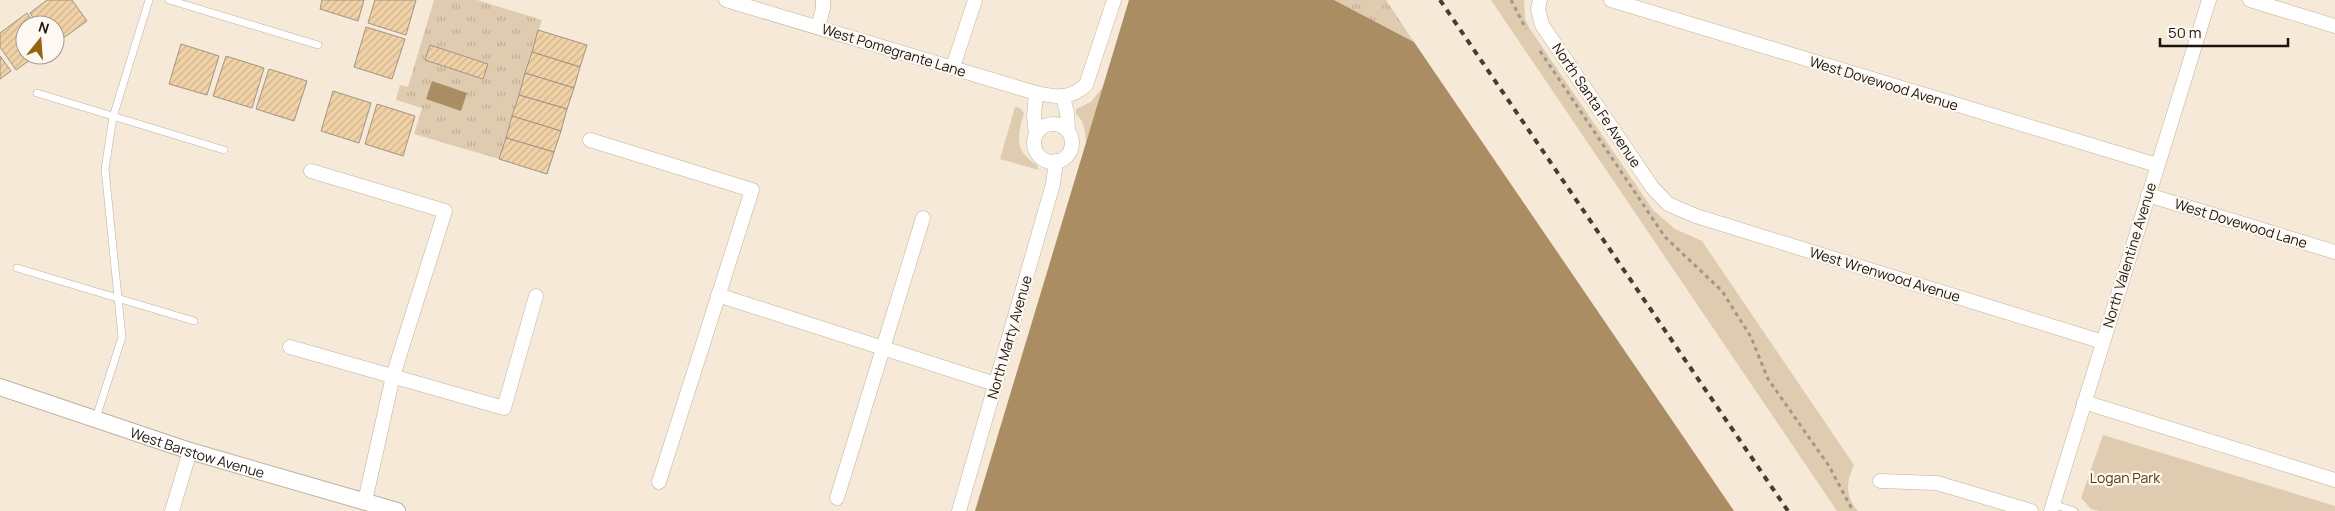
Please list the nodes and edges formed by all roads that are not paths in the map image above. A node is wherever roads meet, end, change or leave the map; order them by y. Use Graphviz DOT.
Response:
graph roads {
  1 [pos="150,0"];
  2 [pos="169,0"];
  3 [pos="726,0"];
  4 [pos="823,0"];
  5 [pos="975,0"];
  6 [pos="1114,0"];
  7 [pos="1540,0"];
  8 [pos="1611,0"];
  9 [pos="2209,0"];
  10 [pos="2250,0"];
  11 [pos="2335,26"];
  12 [pos="818,27"];
  13 [pos="318,45"];
  14 [pos="953,67"];
  15 [pos="37,93"];
  16 [pos="1036,93"];
  17 [pos="1063,98"];
  18 [pos="113,117"];
  19 [pos="1068,130"];
  20 [pos="1036,134"];
  21 [pos="590,140"];
  22 [pos="224,150"];
  23 [pos="1056,162"];
  24 [pos="2157,165"];
  25 [pos="312,171"];
  26 [pos="2148,195"];
  27 [pos="1668,204"];
  28 [pos="923,218"];
  29 [pos="2335,252"];
  30 [pos="17,268"];
  31 [pos="718,295"];
  32 [pos="536,296"];
  33 [pos="118,300"];
  34 [pos="194,321"];
  35 [pos="2103,342"];
  36 [pos="290,347"];
  37 [pos="883,348"];
  38 [pos="393,376"];
  39 [pos="995,384"];
  40 [pos="0,387"];
  41 [pos="2084,402"];
  42 [pos="96,418"];
  43 [pos="190,450"];
  44 [pos="2335,480"];
  45 [pos="1880,481"];
  46 [pos="658,482"];
  47 [pos="837,498"];
  48 [pos="365,501"];
  49 [pos="2052,507"];
  50 [pos="172,511"];
  51 [pos="397,511"];
  52 [pos="959,511"];
  53 [pos="2031,511"];
  54 [pos="2074,511"];
  1 -- 18 [label="lane"];
  2 -- 13 [label="lane"];
  3 -- 12 [label="street, West Pomegrante Lane"];
  4 -- 12 [label="street"];
  5 -- 14 [label="street"];
  6 -- 17 [label="street"];
  7 -- 27 [label="street, North Santa Fe Avenue"];
  8 -- 24 [label="street, West Dovewood Avenue"];
  9 -- 24 [label="street, North Valentine Avenue"];
  10 -- 11 [label="street"];
  12 -- 14 [label="street, West Pomegrante Lane"];
  14 -- 16 [label="street, West Pomegrante Lane"];
  15 -- 18 [label="lane"];
  16 -- 17 [label="street, West Pomegrante Lane"];
  16 -- 20 [label="street"];
  17 -- 19 [label="street"];
  18 -- 22 [label="lane"];
  18 -- 33 [label="lane"];
  19 -- 20 [label="street"];
  19 -- 23 [label="street"];
  20 -- 23 [label="street"];
  21 -- 31 [label="street"];
  23 -- 39 [label="street, North Marty Avenue"];
  24 -- 26 [label="street, North Valentine Avenue"];
  25 -- 38 [label="street"];
  26 -- 29 [label="street, West Dovewood Lane"];
  26 -- 35 [label="street, North Valentine Avenue"];
  27 -- 35 [label="street, West Wrenwood Avenue"];
  28 -- 37 [label="street"];
  30 -- 33 [label="lane"];
  31 -- 37 [label="street"];
  31 -- 46 [label="street"];
  32 -- 38 [label="street"];
  33 -- 34 [label="lane"];
  33 -- 42 [label="lane"];
  35 -- 41 [label="street, North Valentine Avenue"];
  36 -- 38 [label="street"];
  37 -- 39 [label="street"];
  37 -- 47 [label="street"];
  38 -- 48 [label="street"];
  39 -- 52 [label="street, North Marty Avenue"];
  40 -- 42 [label="street, West Barstow Avenue"];
  41 -- 44 [label="street"];
  41 -- 49 [label="street, North Valentine Avenue"];
  42 -- 43 [label="street, West Barstow Avenue"];
  43 -- 48 [label="street, West Barstow Avenue"];
  43 -- 50 [label="street"];
  45 -- 53 [label="street"];
  48 -- 51 [label="street, West Barstow Avenue"];
  49 -- 54 [label="lane"];
}
